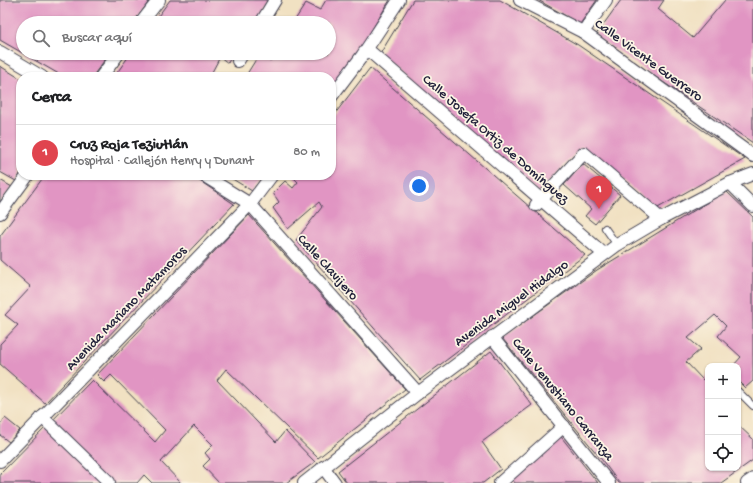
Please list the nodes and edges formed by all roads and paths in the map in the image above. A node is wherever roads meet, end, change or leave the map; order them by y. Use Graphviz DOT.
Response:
graph roads {
  1 [pos="159,0"];
  2 [pos="275,0"];
  3 [pos="399,0"];
  4 [pos="520,0"];
  5 [pos="606,0"];
  6 [pos="147,16"];
  7 [pos="265,16"];
  8 [pos="583,32"];
  9 [pos="0,52"];
  10 [pos="365,52"];
  11 [pos="114,60"];
  12 [pos="34,72"];
  13 [pos="105,72"];
  14 [pos="336,91"];
  15 [pos="753,156"];
  16 [pos="753,174"];
  17 [pos="24,180"];
  18 [pos="211,180"];
  19 [pos="268,180"];
  20 [pos="730,184"];
  21 [pos="250,204"];
  22 [pos="540,204"];
  23 [pos="753,206"];
  24 [pos="0,213"];
  25 [pos="659,220"];
  26 [pos="605,228"];
  27 [pos="617,245"];
  28 [pos="601,257"];
  29 [pos="492,337"];
  30 [pos="418,393"];
  31 [pos="741,394"];
  32 [pos="753,406"];
  33 [pos="42,417"];
  34 [pos="564,426"];
  35 [pos="0,461"];
  36 [pos="323,467"];
  37 [pos="753,479"];
  38 [pos="109,482"];
  39 [pos="304,483"];
  40 [pos="335,483"];
  41 [pos="500,483"];
  42 [pos="609,483"];
  43 [pos="747,483"];
  1 -- 6 [label="street"];
  2 -- 7 [label="street"];
  3 -- 10 [label="street"];
  4 -- 8 [label="street, Calle Vicente Guerrero"];
  5 -- 8 [label="street"];
  8 -- 15 [label="street, Calle Vicente Guerrero"];
  9 -- 12 [label="street"];
  10 -- 14 [label="street"];
  10 -- 22 [label="street, Calle Josefa Ortiz de Domínguez"];
  11 -- 13 [label="street"];
  16 -- 20 [label="street, Avenida Miguel Hidalgo"];
  17 -- 24 [label="street"];
  18 -- 21 [label="street, Calle Clavijero"];
  19 -- 21 [label="street, Avenida Mariano Matamoros"];
  20 -- 23 [label="street"];
  20 -- 25 [label="street, Avenida Miguel Hidalgo"];
  21 -- 30 [label="street, Calle Clavijero"];
  21 -- 33 [label="street, Avenida Mariano Matamoros"];
  22 -- 25 [label="street"];
  22 -- 28 [label="street, Calle Josefa Ortiz de Domínguez"];
  25 -- 27 [label="street, Avenida Miguel Hidalgo"];
  26 -- 27 [label="lane"];
  27 -- 28 [label="street, Avenida Miguel Hidalgo"];
  28 -- 29 [label="street, Avenida Miguel Hidalgo"];
  29 -- 30 [label="street, Avenida Miguel Hidalgo"];
  29 -- 34 [label="street, Calle Venustiano Carranza"];
  30 -- 36 [label="street, Avenida Miguel Hidalgo"];
  31 -- 32 [label="lane"];
  33 -- 35 [label="street, Avenida Mariano Matamoros"];
  33 -- 38 [label="street"];
  34 -- 41 [label="street"];
  34 -- 42 [label="street, Calle Venustiano Carranza"];
  36 -- 39 [label="street, Avenida Miguel Hidalgo"];
  36 -- 40 [label="street"];
  37 -- 43 [label="street"];
}
